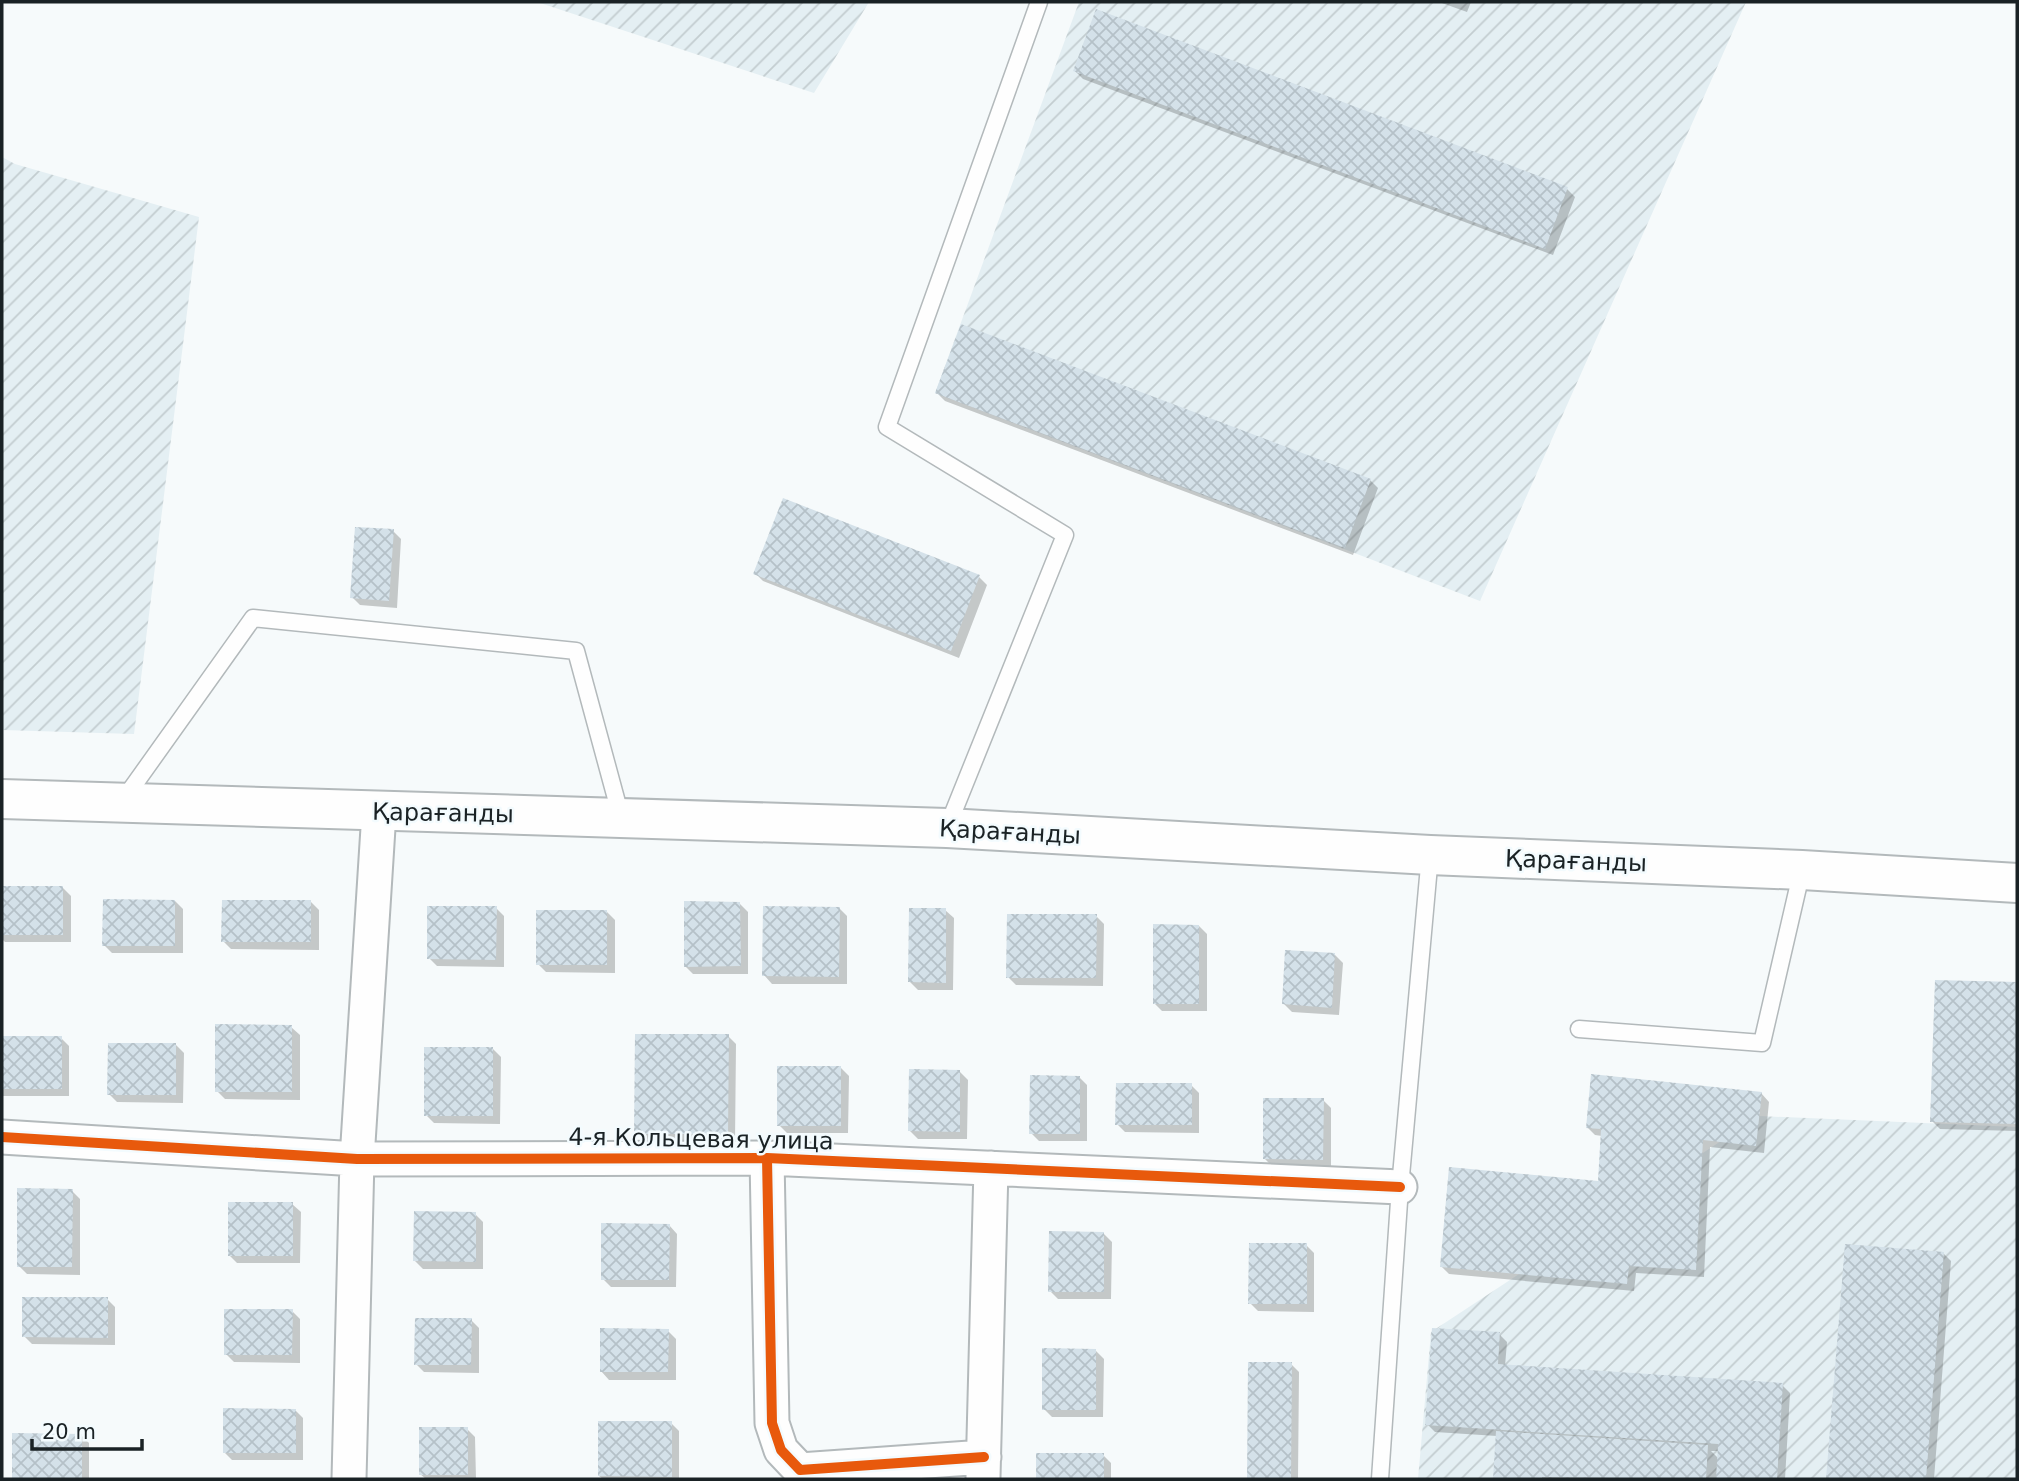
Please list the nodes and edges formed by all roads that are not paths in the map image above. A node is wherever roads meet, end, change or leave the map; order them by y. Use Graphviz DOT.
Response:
graph roads {
  1 [pos="1039,2"];
  2 [pos="2,799"];
  3 [pos="121,804"];
  4 [pos="379,812"];
  5 [pos="621,817"];
  6 [pos="947,828"];
  7 [pos="1430,855"];
  8 [pos="1802,870"];
  9 [pos="2017,883"];
  10 [pos="1579,1029"];
  11 [pos="2,1138"];
  12 [pos="357,1158"];
  13 [pos="767,1158"];
  14 [pos="991,1168"];
  15 [pos="1400,1188"];
  16 [pos="984,1468"];
  17 [pos="349,1479"];
  18 [pos="1380,1479"];
  1 -- 6 [label="lane"];
  2 -- 3 [label="main road, Қарағанды"];
  3 -- 4 [label="main road, Қарағанды"];
  3 -- 5 [label="lane"];
  4 -- 5 [label="main road, Қарағанды"];
  4 -- 12 [label="street"];
  5 -- 6 [label="main road, Қарағанды"];
  6 -- 7 [label="main road, Қарағанды"];
  7 -- 8 [label="main road, Қарағанды"];
  7 -- 15 [label="lane"];
  8 -- 9 [label="main road, Қарағанды"];
  8 -- 10 [label="lane"];
  11 -- 12 [label="street, 4-я Кольцевая улица"];
  12 -- 13 [label="street, 4-я Кольцевая улица"];
  12 -- 17 [label="street"];
  13 -- 14 [label="street, 4-я Кольцевая улица"];
  13 -- 16 [label="street"];
  14 -- 15 [label="street, 4-я Кольцевая улица"];
  14 -- 16 [label="street"];
  15 -- 18 [label="lane"];
}
